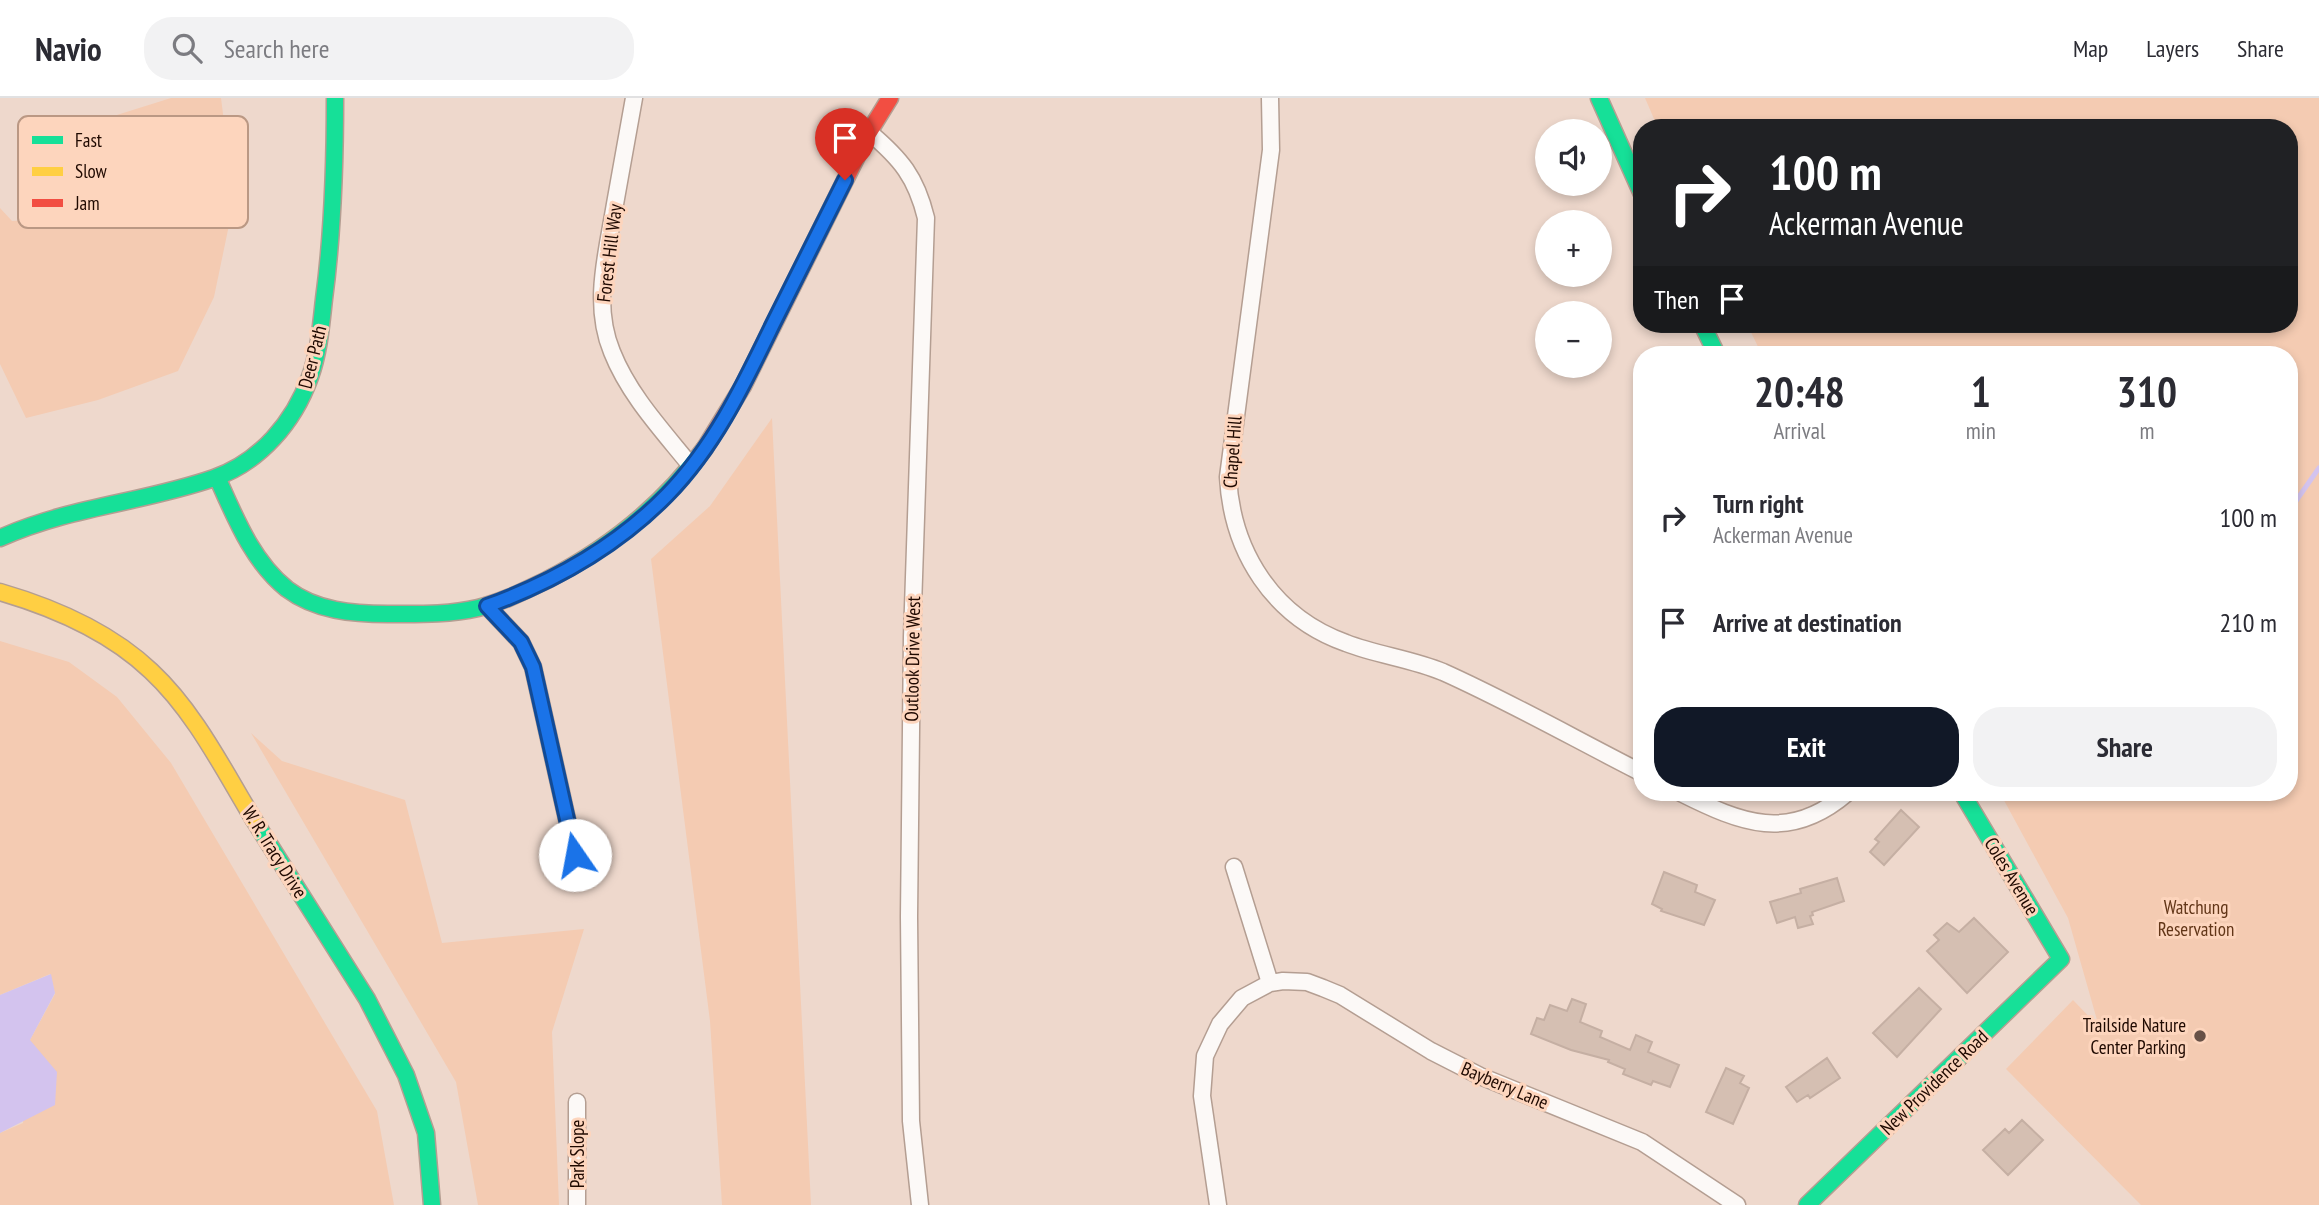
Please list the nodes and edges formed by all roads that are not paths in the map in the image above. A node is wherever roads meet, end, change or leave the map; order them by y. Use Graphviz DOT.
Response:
graph roads {
  1 [pos="335,98"];
  2 [pos="634,98"];
  3 [pos="890,98"];
  4 [pos="1270,98"];
  5 [pos="1599,98"];
  6 [pos="869,132"];
  7 [pos="1633,174"];
  8 [pos="691,466"];
  9 [pos="216,477"];
  10 [pos="0,538"];
  11 [pos="0,592"];
  12 [pos="487,606"];
  13 [pos="1633,768"];
  14 [pos="1697,801"];
  15 [pos="1835,801"];
  16 [pos="1967,801"];
  17 [pos="575,855"];
  18 [pos="1234,867"];
  19 [pos="2061,959"];
  20 [pos="1270,983"];
  21 [pos="577,1102"];
  22 [pos="432,1205"];
  23 [pos="577,1205"];
  24 [pos="920,1205"];
  25 [pos="1218,1205"];
  26 [pos="1737,1205"];
  27 [pos="1807,1205"];
  1 -- 9 [label="street, Deer Path"];
  2 -- 8 [label="street, Forest Hill Way"];
  3 -- 6 [label="street"];
  4 -- 13 [label="street, Chapel Hill"];
  5 -- 7 [label="street"];
  6 -- 8 [label="street"];
  6 -- 24 [label="street, Outlook Drive West"];
  8 -- 12 [label="street"];
  9 -- 10 [label="street, Deer Path"];
  9 -- 12 [label="street"];
  11 -- 22 [label="street, W. R. Tracy Drive"];
  12 -- 17 [label="street"];
  14 -- 15 [label="street"];
  16 -- 19 [label="street, Coles Avenue"];
  18 -- 20 [label="street"];
  19 -- 27 [label="street, New Providence Road"];
  20 -- 25 [label="street, Bayberry Lane"];
  20 -- 26 [label="street, Bayberry Lane"];
  21 -- 23 [label="street, Park Slope"];
}
